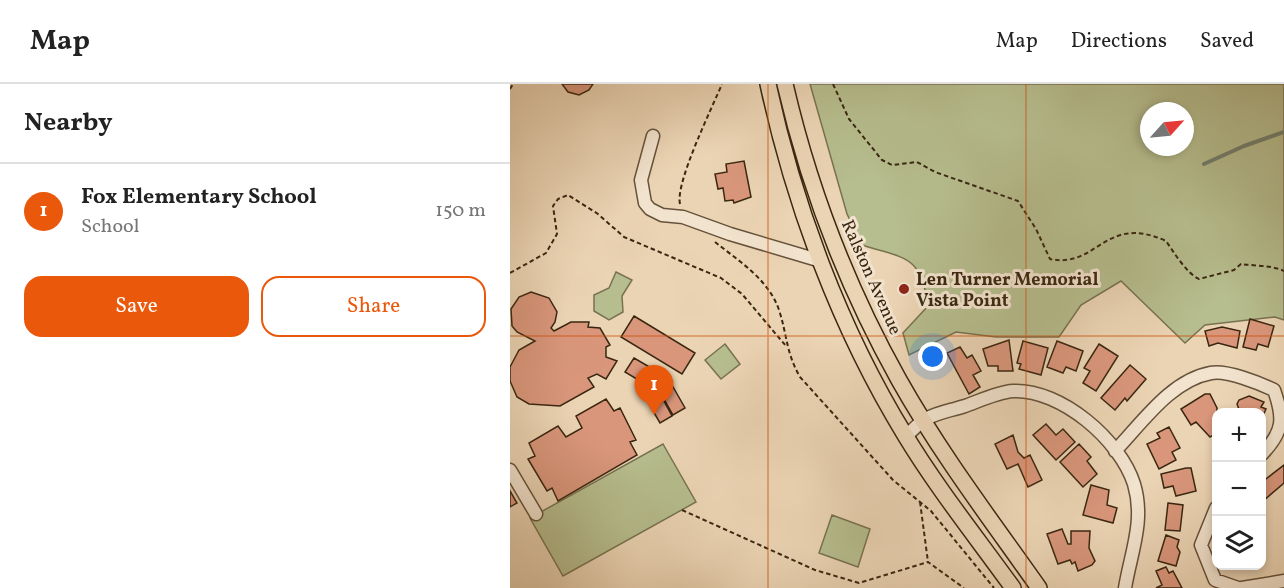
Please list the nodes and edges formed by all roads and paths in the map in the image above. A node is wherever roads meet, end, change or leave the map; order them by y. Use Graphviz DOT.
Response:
graph roads {
  1 [pos="513,84"];
  2 [pos="722,84"];
  3 [pos="768,84"];
  4 [pos="785,84"];
  5 [pos="833,84"];
  6 [pos="510,89"];
  7 [pos="652,136"];
  8 [pos="683,217"];
  9 [pos="714,242"];
  10 [pos="821,261"];
  11 [pos="1284,271"];
  12 [pos="510,273"];
  13 [pos="786,346"];
  14 [pos="922,418"];
  15 [pos="906,437"];
  16 [pos="1266,450"];
  17 [pos="1115,451"];
  18 [pos="510,470"];
  19 [pos="920,501"];
  20 [pos="682,510"];
  21 [pos="536,514"];
  22 [pos="1213,516"];
  23 [pos="928,562"];
  24 [pos="1284,581"];
  25 [pos="964,588"];
  26 [pos="994,588"];
  27 [pos="1013,588"];
  28 [pos="1039,588"];
  29 [pos="1125,588"];
  30 [pos="1238,588"];
  31 [pos="1242,588"];
  1 -- 6 [label="path"];
  2 -- 8 [label="path"];
  3 -- 10 [label="main road, Ralston Avenue"];
  4 -- 14 [label="main road, Ralston Avenue"];
  5 -- 11 [label="path"];
  7 -- 8 [label="street"];
  8 -- 10 [label="street"];
  9 -- 13 [label="path"];
  10 -- 15 [label="main road, Ralston Avenue"];
  12 -- 13 [label="path"];
  13 -- 19 [label="path"];
  14 -- 15 [label="street"];
  14 -- 17 [label="street"];
  14 -- 28 [label="main road, Ralston Avenue"];
  15 -- 27 [label="main road, Ralston Avenue"];
  16 -- 17 [label="street"];
  17 -- 29 [label="street"];
  18 -- 21 [label="street"];
  19 -- 23 [label="path"];
  19 -- 26 [label="path"];
  20 -- 23 [label="path"];
  22 -- 30 [label="street"];
  23 -- 25 [label="path"];
  24 -- 31 [label="street"];
}
